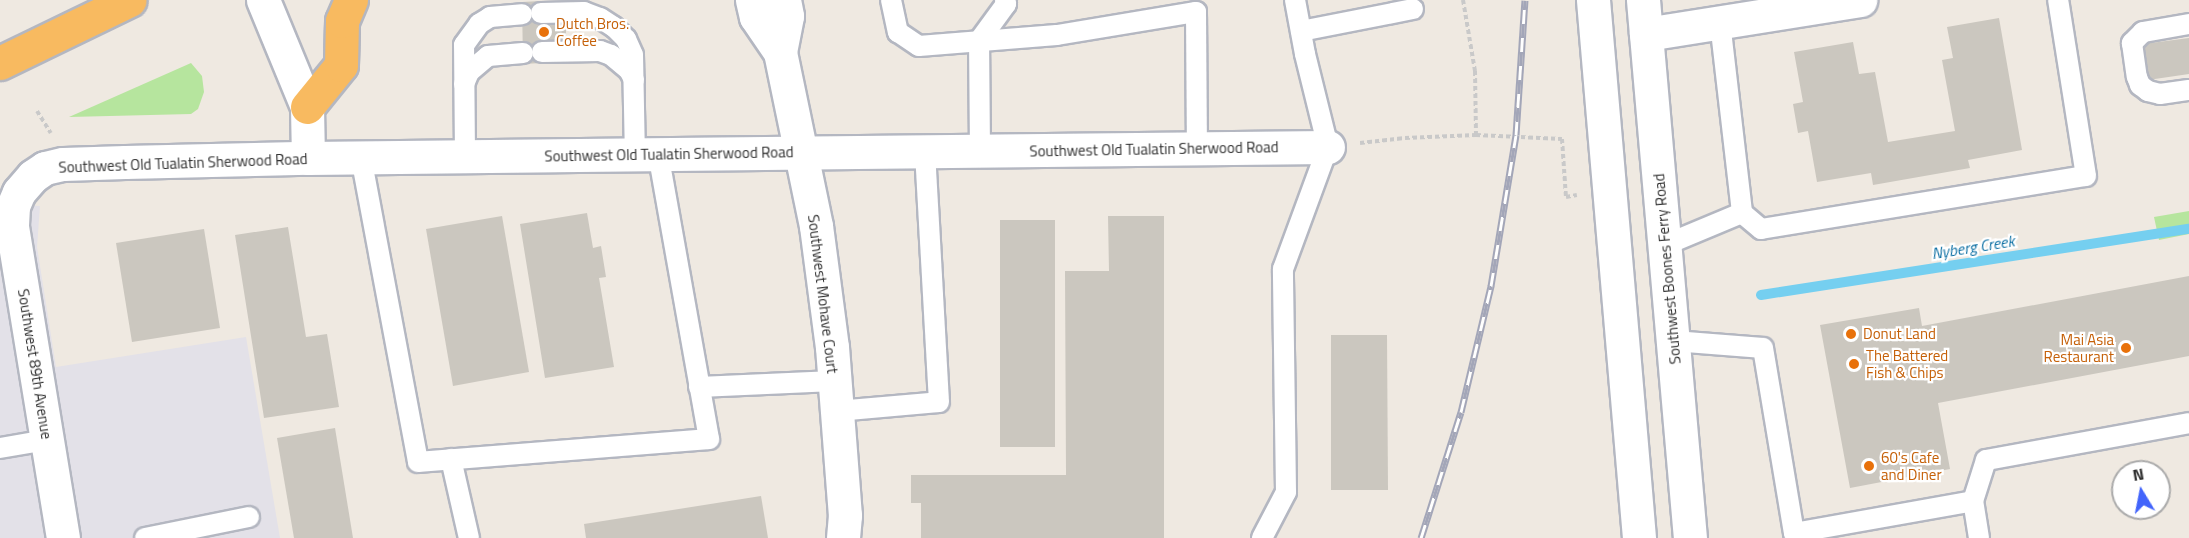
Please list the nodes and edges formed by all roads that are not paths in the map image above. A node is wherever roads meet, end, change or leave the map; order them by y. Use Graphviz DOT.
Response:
graph roads {
  1 [pos="130,0"];
  2 [pos="263,0"];
  3 [pos="351,0"];
  4 [pos="752,0"];
  5 [pos="784,0"];
  6 [pos="891,0"];
  7 [pos="1005,0"];
  8 [pos="1295,0"];
  9 [pos="1593,0"];
  10 [pos="1643,0"];
  11 [pos="1860,0"];
  12 [pos="2058,0"];
  13 [pos="1413,9"];
  14 [pos="1720,22"];
  15 [pos="2189,24"];
  16 [pos="1300,31"];
  17 [pos="1646,34"];
  18 [pos="979,41"];
  19 [pos="780,52"];
  20 [pos="0,63"];
  21 [pos="634,80"];
  22 [pos="464,84"];
  23 [pos="2189,90"];
  24 [pos="307,107"];
  25 [pos="1328,147"];
  26 [pos="1197,148"];
  27 [pos="980,151"];
  28 [pos="925,152"];
  29 [pos="799,153"];
  30 [pos="647,154"];
  31 [pos="465,156"];
  32 [pos="308,158"];
  33 [pos="361,158"];
  34 [pos="19,192"];
  35 [pos="1742,213"];
  36 [pos="1665,245"];
  37 [pos="9,266"];
  38 [pos="1674,341"];
  39 [pos="699,387"];
  40 [pos="836,396"];
  41 [pos="2189,423"];
  42 [pos="47,440"];
  43 [pos="0,448"];
  44 [pos="451,459"];
  45 [pos="1973,501"];
  46 [pos="249,517"];
  47 [pos="63,538"];
  48 [pos="145,538"];
  49 [pos="469,538"];
  50 [pos="843,538"];
  51 [pos="1262,538"];
  52 [pos="1639,538"];
  53 [pos="1690,538"];
  54 [pos="1979,538"];
  1 -- 20 [label="highway"];
  2 -- 24 [label="street"];
  3 -- 24 [label="highway"];
  4 -- 19 [label="street, Southwest Mohave Court"];
  5 -- 19 [label="street, Southwest Mohave Court"];
  6 -- 18 [label="lane"];
  7 -- 18 [label="lane"];
  8 -- 16 [label="lane"];
  9 -- 52 [label="street"];
  10 -- 17 [label="street, Southwest Boones Ferry Road"];
  11 -- 14 [label="street"];
  12 -- 35 [label="lane"];
  13 -- 16 [label="lane"];
  14 -- 17 [label="street"];
  14 -- 35 [label="lane"];
  15 -- 23 [label="lane"];
  16 -- 25 [label="lane"];
  17 -- 36 [label="street, Southwest Boones Ferry Road"];
  18 -- 26 [label="lane"];
  18 -- 27 [label="lane"];
  19 -- 29 [label="street, Southwest Mohave Court"];
  21 -- 22 [label="lane"];
  21 -- 22 [label="lane"];
  21 -- 30 [label="lane"];
  22 -- 31 [label="lane"];
  24 -- 32 [label="street"];
  25 -- 26 [label="street, Southwest Old Tualatin Sherwood Road"];
  25 -- 51 [label="lane"];
  26 -- 27 [label="street, Southwest Old Tualatin Sherwood Road"];
  27 -- 28 [label="street, Southwest Old Tualatin Sherwood Road"];
  28 -- 29 [label="street, Southwest Old Tualatin Sherwood Road"];
  28 -- 40 [label="lane"];
  29 -- 30 [label="street, Southwest Old Tualatin Sherwood Road"];
  29 -- 40 [label="street, Southwest Mohave Court"];
  30 -- 31 [label="street, Southwest Old Tualatin Sherwood Road"];
  30 -- 39 [label="lane"];
  31 -- 33 [label="street, Southwest Old Tualatin Sherwood Road"];
  32 -- 33 [label="street, Southwest Old Tualatin Sherwood Road"];
  32 -- 34 [label="street, Southwest Old Tualatin Sherwood Road"];
  33 -- 44 [label="lane"];
  34 -- 37 [label="street, Southwest 89th Avenue"];
  35 -- 36 [label="lane"];
  36 -- 38 [label="street, Southwest Boones Ferry Road"];
  37 -- 42 [label="street, Southwest 89th Avenue"];
  38 -- 45 [label="lane"];
  38 -- 53 [label="street, Southwest Boones Ferry Road"];
  39 -- 40 [label="lane"];
  39 -- 44 [label="lane"];
  40 -- 50 [label="street, Southwest Mohave Court"];
  41 -- 45 [label="lane"];
  42 -- 43 [label="lane"];
  42 -- 47 [label="street, Southwest 89th Avenue"];
  44 -- 49 [label="lane"];
  45 -- 54 [label="lane"];
  46 -- 48 [label="lane"];
}
